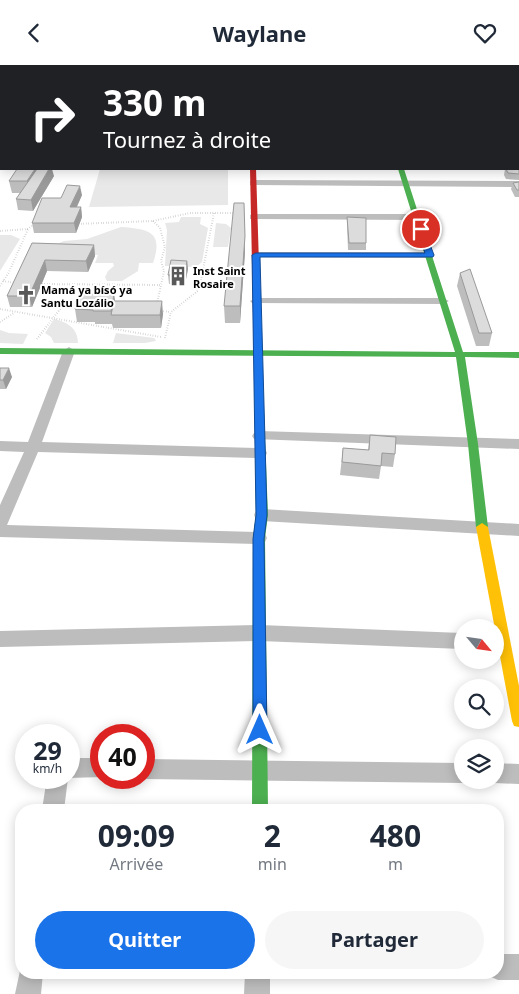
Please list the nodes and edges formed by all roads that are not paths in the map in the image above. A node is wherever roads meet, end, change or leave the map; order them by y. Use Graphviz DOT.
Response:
graph roads {
  1 [pos="253,170"];
  2 [pos="401,170"];
  3 [pos="253,183"];
  4 [pos="406,184"];
  5 [pos="519,184"];
  6 [pos="254,215"];
  7 [pos="416,217"];
  8 [pos="256,255"];
  9 [pos="430,255"];
  10 [pos="256,301"];
  11 [pos="443,301"];
  12 [pos="0,351"];
  13 [pos="69,351"];
  14 [pos="258,354"];
  15 [pos="460,355"];
  16 [pos="519,355"];
  17 [pos="259,436"];
  18 [pos="473,444"];
  19 [pos="519,444"];
  20 [pos="0,446"];
  21 [pos="33,447"];
  22 [pos="260,453"];
  23 [pos="262,515"];
  24 [pos="0,523"];
  25 [pos="482,529"];
  26 [pos="519,530"];
  27 [pos="0,531"];
  28 [pos="258,539"];
  29 [pos="260,633"];
  30 [pos="0,639"];
  31 [pos="454,641"];
  32 [pos="506,643"];
  33 [pos="519,721"];
  34 [pos="155,769"];
  35 [pos="260,769"];
  36 [pos="454,773"];
  37 [pos="504,773"];
  38 [pos="519,774"];
  39 [pos="56,789"];
  40 [pos="54,804"];
  41 [pos="260,804"];
  42 [pos="504,967"];
  43 [pos="519,967"];
  44 [pos="30,979"];
  45 [pos="258,979"];
  46 [pos="28,994"];
  47 [pos="257,994"];
  1 -- 3 [label="street"];
  2 -- 4 [label="street"];
  3 -- 4 [label="street"];
  3 -- 6 [label="street"];
  4 -- 5 [label="street"];
  4 -- 7 [label="street"];
  6 -- 7 [label="street"];
  6 -- 8 [label="street"];
  7 -- 9 [label="street"];
  8 -- 9 [label="street"];
  8 -- 10 [label="street"];
  9 -- 11 [label="street"];
  10 -- 11 [label="street"];
  10 -- 14 [label="street"];
  11 -- 15 [label="street"];
  12 -- 13 [label="street"];
  13 -- 14 [label="street"];
  13 -- 21 [label="street"];
  14 -- 15 [label="street"];
  14 -- 17 [label="street"];
  15 -- 16 [label="street"];
  15 -- 18 [label="street"];
  17 -- 18 [label="street"];
  17 -- 22 [label="street"];
  18 -- 19 [label="street"];
  18 -- 25 [label="street"];
  20 -- 21 [label="street"];
  21 -- 22 [label="street"];
  21 -- 24 [label="street"];
  22 -- 23 [label="street"];
  23 -- 25 [label="street"];
  23 -- 28 [label="street"];
  25 -- 26 [label="street"];
  25 -- 32 [label="street"];
  27 -- 28 [label="street"];
  28 -- 29 [label="street"];
  29 -- 30 [label="street"];
  29 -- 31 [label="street"];
  29 -- 35 [label="street"];
  32 -- 33 [label="street"];
  34 -- 35 [label="street"];
  35 -- 36 [label="street"];
  35 -- 41 [label="street"];
  37 -- 38 [label="street"];
  39 -- 40 [label="street"];
  42 -- 43 [label="street"];
  44 -- 46 [label="street"];
  45 -- 47 [label="street"];
}
